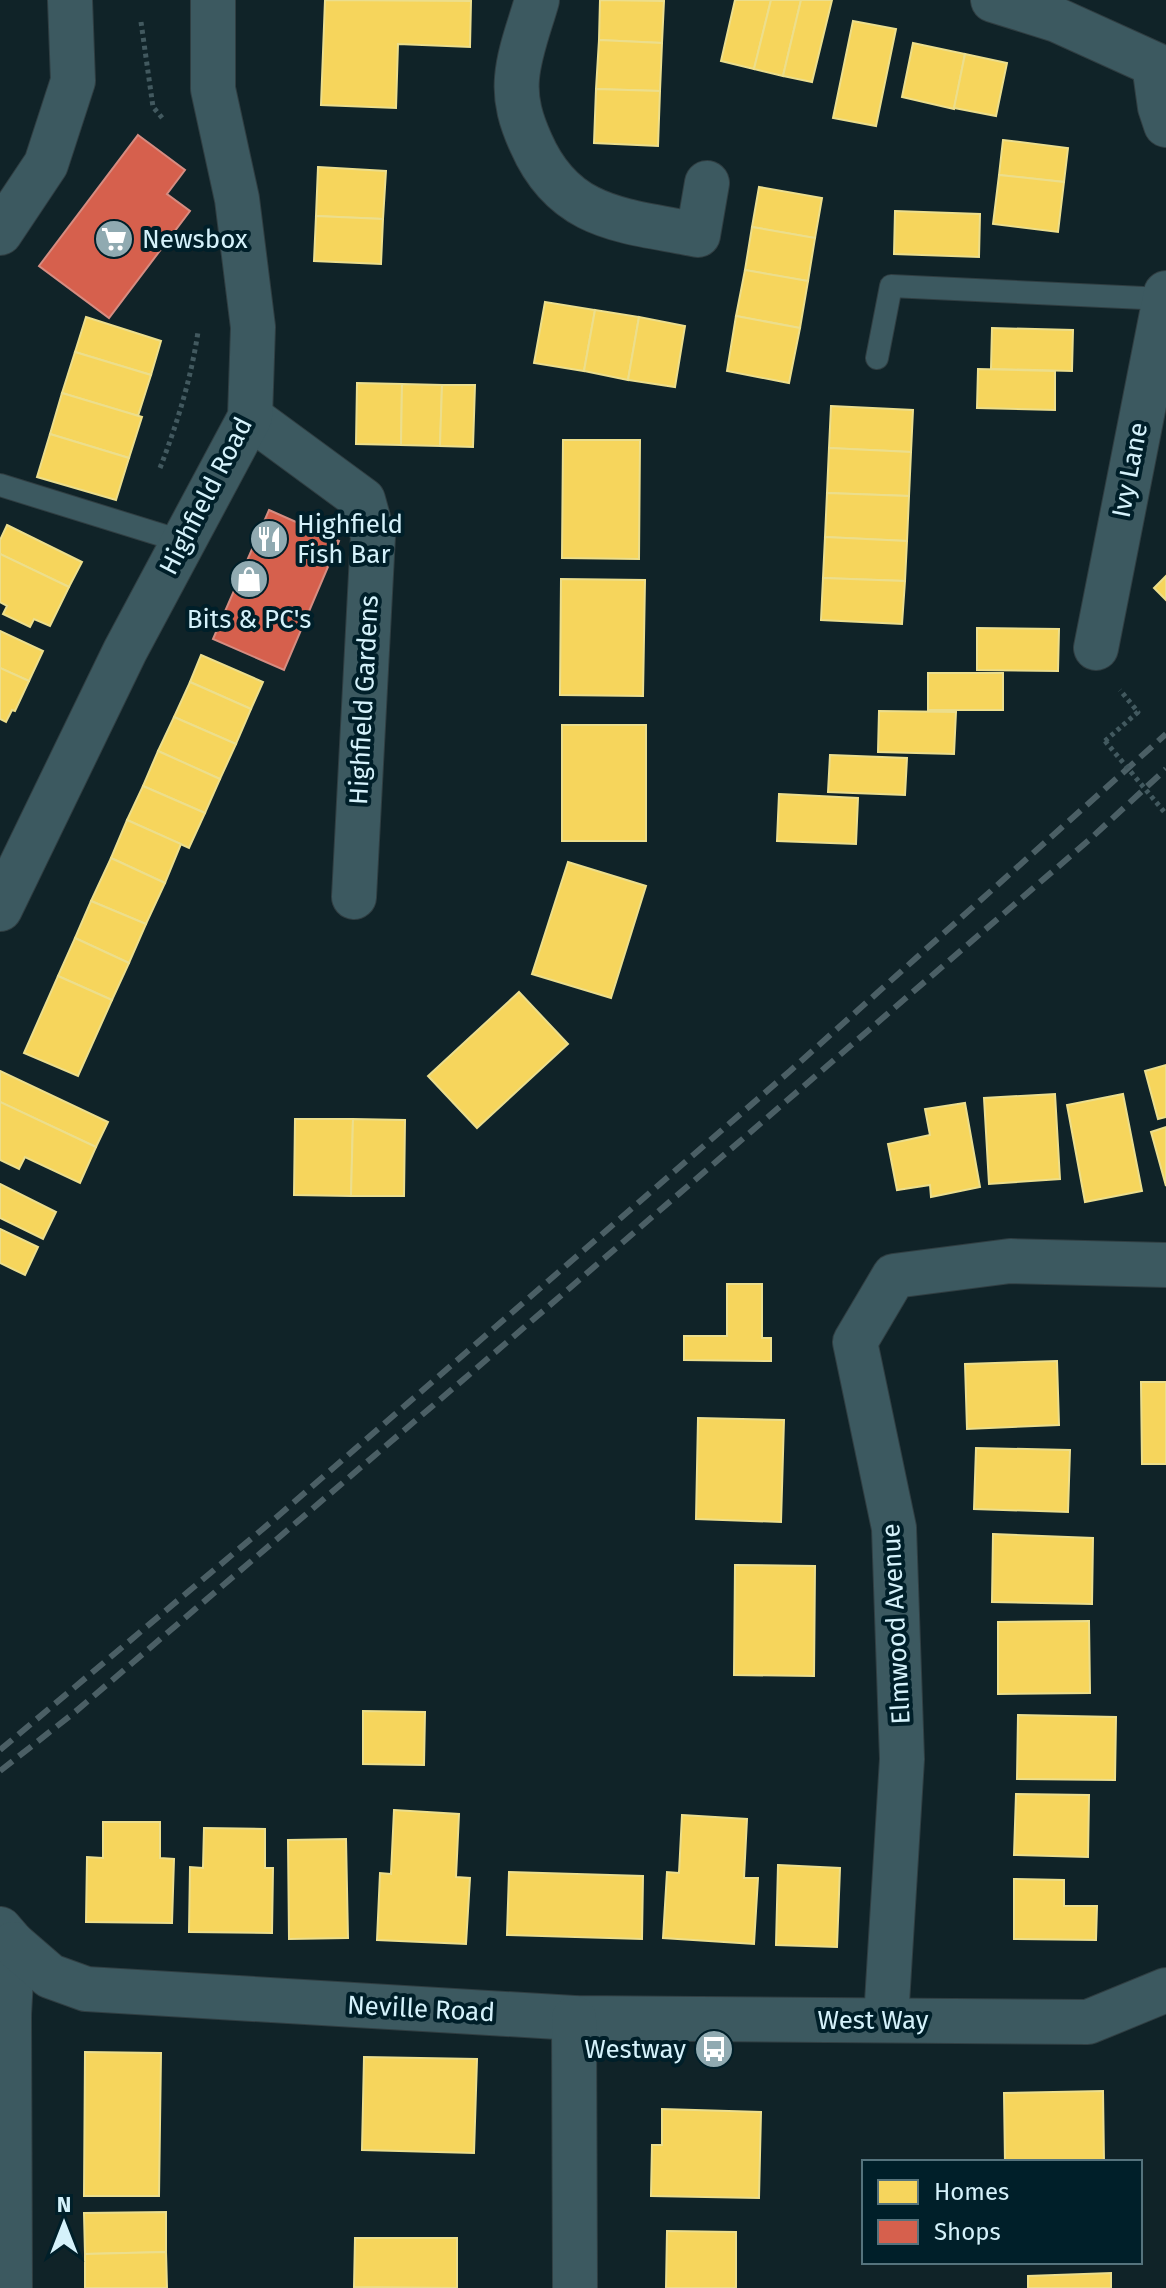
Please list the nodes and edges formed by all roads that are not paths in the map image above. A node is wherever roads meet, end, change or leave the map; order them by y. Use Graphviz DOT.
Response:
graph roads {
  1 [pos="70,0"];
  2 [pos="213,0"];
  3 [pos="537,0"];
  4 [pos="993,0"];
  5 [pos="1160,60"];
  6 [pos="1166,125"];
  7 [pos="707,183"];
  8 [pos="0,233"];
  9 [pos="1165,296"];
  10 [pos="877,358"];
  11 [pos="250,417"];
  12 [pos="0,485"];
  13 [pos="184,542"];
  14 [pos="1104,664"];
  15 [pos="354,897"];
  16 [pos="0,909"];
  17 [pos="1166,1265"];
  18 [pos="6,1936"];
  19 [pos="1166,1990"];
  20 [pos="574,2018"];
  21 [pos="886,2019"];
  22 [pos="10,2288"];
  23 [pos="575,2288"];
  1 -- 8 [label="street"];
  2 -- 11 [label="street, Highfield Road"];
  3 -- 7 [label="street"];
  4 -- 5 [label="street"];
  5 -- 6 [label="street"];
  9 -- 10 [label="lane"];
  9 -- 14 [label="street, Ivy Lane"];
  11 -- 13 [label="street, Highfield Road"];
  11 -- 15 [label="street, Highfield Gardens"];
  12 -- 13 [label="lane"];
  13 -- 16 [label="street, Highfield Road"];
  17 -- 21 [label="street, Elmwood Avenue"];
  18 -- 20 [label="street, Neville Road"];
  18 -- 22 [label="street"];
  19 -- 21 [label="street, West Way"];
  20 -- 21 [label="street, West Way"];
  20 -- 23 [label="street"];
}
